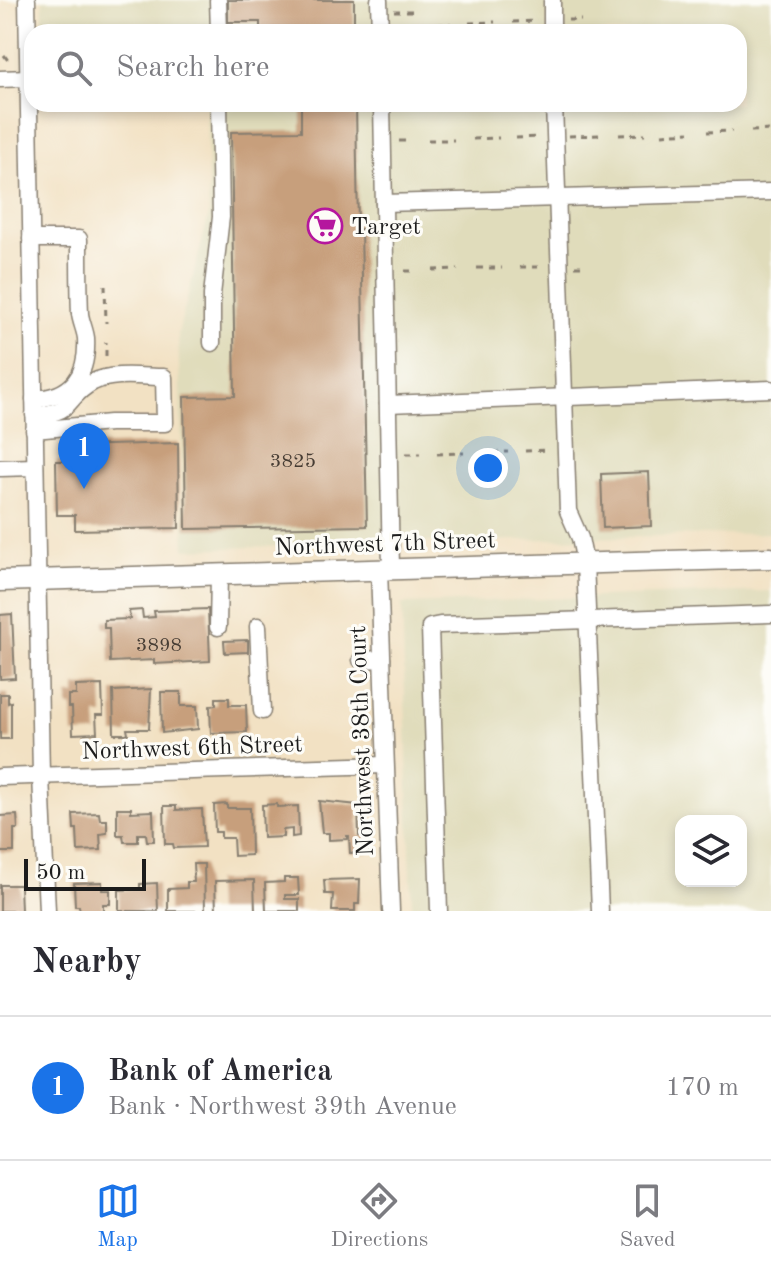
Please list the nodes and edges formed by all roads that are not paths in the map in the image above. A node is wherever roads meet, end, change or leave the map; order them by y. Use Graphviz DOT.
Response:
graph roads {
  1 [pos="27,0"];
  2 [pos="218,0"];
  3 [pos="379,0"];
  4 [pos="552,0"];
  5 [pos="28,24"];
  6 [pos="219,24"];
  7 [pos="380,24"];
  8 [pos="558,24"];
  9 [pos="24,71"];
  10 [pos="0,79"];
  11 [pos="30,112"];
  12 [pos="219,112"];
  13 [pos="382,112"];
  14 [pos="554,112"];
  15 [pos="771,192"];
  16 [pos="557,198"];
  17 [pos="384,203"];
  18 [pos="31,239"];
  19 [pos="212,343"];
  20 [pos="771,389"];
  21 [pos="563,398"];
  22 [pos="388,404"];
  23 [pos="34,414"];
  24 [pos="35,467"];
  25 [pos="0,468"];
  26 [pos="771,558"];
  27 [pos="585,563"];
  28 [pos="385,569"];
  29 [pos="219,574"];
  30 [pos="37,580"];
  31 [pos="0,581"];
  32 [pos="771,614"];
  33 [pos="588,620"];
  34 [pos="258,626"];
  35 [pos="218,627"];
  36 [pos="382,659"];
  37 [pos="361,660"];
  38 [pos="262,711"];
  39 [pos="385,765"];
  40 [pos="41,776"];
  41 [pos="0,777"];
  42 [pos="47,911"];
  43 [pos="391,911"];
  44 [pos="439,911"];
  45 [pos="600,911"];
  1 -- 5 [label="street"];
  2 -- 6 [label="street"];
  3 -- 7 [label="street"];
  4 -- 8 [label="street"];
  9 -- 10 [label="street"];
  11 -- 18 [label="street"];
  12 -- 19 [label="street"];
  13 -- 17 [label="street, Northwest 38th Court"];
  14 -- 16 [label="street"];
  15 -- 16 [label="street"];
  16 -- 17 [label="street"];
  16 -- 21 [label="street"];
  17 -- 22 [label="street, Northwest 38th Court"];
  18 -- 23 [label="street"];
  18 -- 23 [label="street"];
  20 -- 21 [label="street"];
  21 -- 22 [label="street"];
  21 -- 27 [label="street"];
  22 -- 28 [label="street, Northwest 38th Court"];
  23 -- 23 [label="street"];
  23 -- 24 [label="street"];
  24 -- 25 [label="street"];
  24 -- 30 [label="street"];
  26 -- 27 [label="main road, Northwest 7th Street"];
  27 -- 28 [label="main road, Northwest 7th Street"];
  27 -- 33 [label="street"];
  28 -- 29 [label="main road, Northwest 7th Street"];
  28 -- 36 [label="street, Northwest 38th Court"];
  29 -- 30 [label="main road, Northwest 7th Street"];
  29 -- 35 [label="street"];
  30 -- 31 [label="main road, Northwest 7th Street"];
  30 -- 40 [label="street"];
  32 -- 33 [label="street"];
  33 -- 44 [label="street"];
  33 -- 45 [label="street"];
  34 -- 38 [label="street"];
  36 -- 37 [label="street"];
  36 -- 39 [label="street, Northwest 38th Court"];
  39 -- 40 [label="street, Northwest 6th Street"];
  39 -- 43 [label="street, Northwest 38th Court"];
  40 -- 41 [label="street, Northwest 6th Street"];
  40 -- 42 [label="street"];
}
